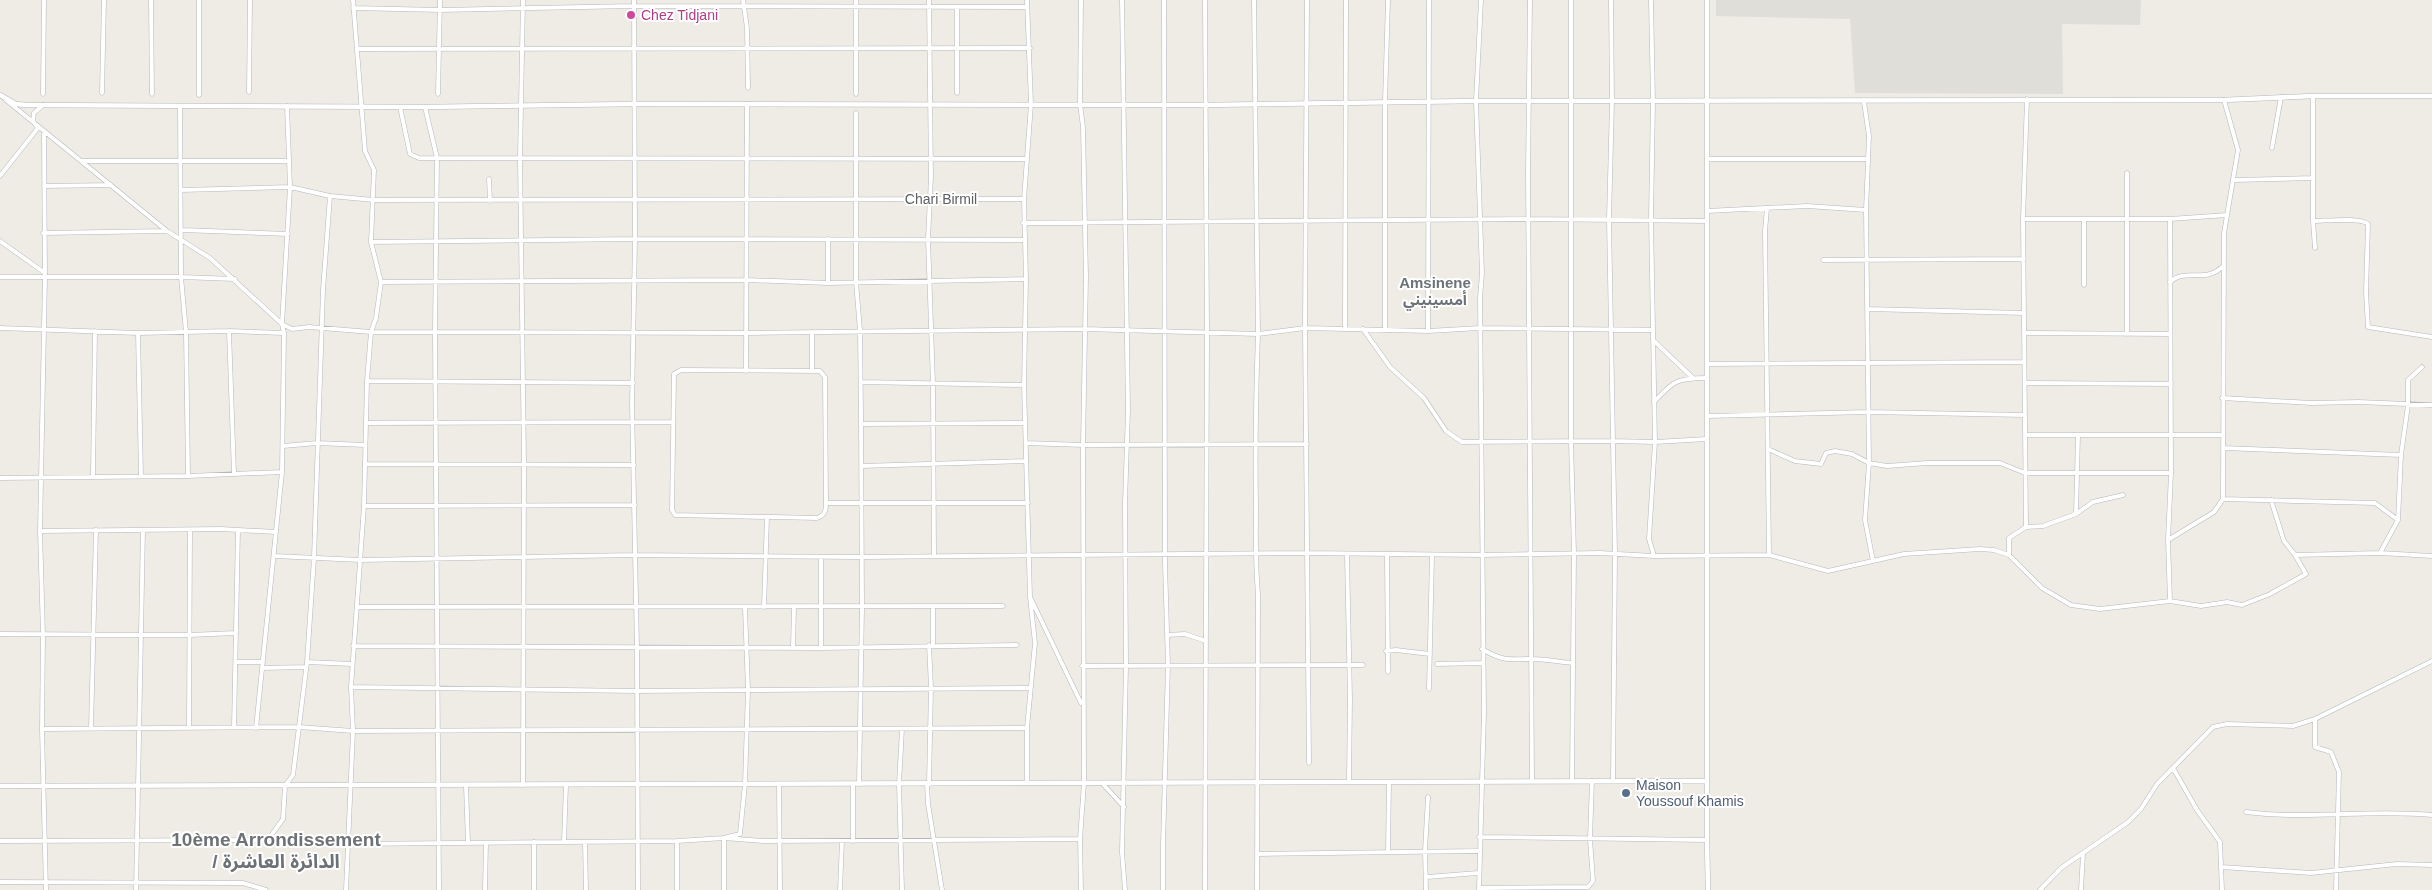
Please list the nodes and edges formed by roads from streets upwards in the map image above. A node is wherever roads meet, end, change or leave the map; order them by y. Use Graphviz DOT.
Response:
graph roads {
  1 [pos="44,0"];
  2 [pos="104,0"];
  3 [pos="151,0"];
  4 [pos="199,0"];
  5 [pos="250,0"];
  6 [pos="353,0"];
  7 [pos="440,0"];
  8 [pos="523,0"];
  9 [pos="634,0"];
  10 [pos="743,0"];
  11 [pos="856,0"];
  12 [pos="929,0"];
  13 [pos="1027,0"];
  14 [pos="1081,0"];
  15 [pos="1122,0"];
  16 [pos="1164,0"];
  17 [pos="1205,0"];
  18 [pos="1254,0"];
  19 [pos="1307,0"];
  20 [pos="1346,0"];
  21 [pos="1388,0"];
  22 [pos="1429,0"];
  23 [pos="1481,0"];
  24 [pos="1530,0"];
  25 [pos="1571,0"];
  26 [pos="1610,0"];
  27 [pos="1651,0"];
  28 [pos="1707,0"];
  29 [pos="634,6"];
  30 [pos="744,6"];
  31 [pos="929,6"];
  32 [pos="856,7"];
  33 [pos="957,7"];
  34 [pos="1027,7"];
  35 [pos="354,8"];
  36 [pos="523,8"];
  37 [pos="441,10"];
  38 [pos="521,48"];
  39 [pos="634,48"];
  40 [pos="857,48"];
  41 [pos="930,48"];
  42 [pos="957,48"];
  43 [pos="1030,48"];
  44 [pos="357,49"];
  45 [pos="440,49"];
  46 [pos="748,50"];
  47 [pos="748,88"];
  48 [pos="249,92"];
  49 [pos="102,93"];
  50 [pos="43,94"];
  51 [pos="152,94"];
  52 [pos="438,94"];
  53 [pos="856,94"];
  54 [pos="957,94"];
  55 [pos="0,95"];
  56 [pos="199,95"];
  57 [pos="2313,96"];
  58 [pos="2432,96"];
  59 [pos="2281,97"];
  60 [pos="5,99"];
  61 [pos="2027,99"];
  62 [pos="2224,100"];
  63 [pos="1476,101"];
  64 [pos="1529,101"];
  65 [pos="1653,101"];
  66 [pos="1707,101"];
  67 [pos="1306,102"];
  68 [pos="1346,102"];
  69 [pos="1385,102"];
  70 [pos="1428,102"];
  71 [pos="1571,102"];
  72 [pos="1612,102"];
  73 [pos="1864,102"];
  74 [pos="929,103"];
  75 [pos="634,104"];
  76 [pos="747,104"];
  77 [pos="1031,104"];
  78 [pos="1080,104"];
  79 [pos="1124,104"];
  80 [pos="1163,104"];
  81 [pos="1255,104"];
  82 [pos="47,105"];
  83 [pos="520,105"];
  84 [pos="1204,105"];
  85 [pos="180,106"];
  86 [pos="287,106"];
  87 [pos="363,107"];
  88 [pos="400,107"];
  89 [pos="425,107"];
  90 [pos="856,113"];
  91 [pos="38,128"];
  92 [pos="44,133"];
  93 [pos="2272,148"];
  94 [pos="438,158"];
  95 [pos="520,158"];
  96 [pos="745,158"];
  97 [pos="858,158"];
  98 [pos="931,158"];
  99 [pos="1868,158"];
  100 [pos="1026,159"];
  101 [pos="1707,159"];
  102 [pos="80,160"];
  103 [pos="181,160"];
  104 [pos="634,160"];
  105 [pos="288,161"];
  106 [pos="2127,173"];
  107 [pos="0,175"];
  108 [pos="489,178"];
  109 [pos="2313,178"];
  110 [pos="2234,180"];
  111 [pos="44,186"];
  112 [pos="111,186"];
  113 [pos="290,187"];
  114 [pos="180,190"];
  115 [pos="330,196"];
  116 [pos="635,199"];
  117 [pos="746,199"];
  118 [pos="858,199"];
  119 [pos="930,199"];
  120 [pos="1024,199"];
  121 [pos="374,200"];
  122 [pos="490,200"];
  123 [pos="522,200"];
  124 [pos="438,201"];
  125 [pos="1767,208"];
  126 [pos="1707,210"];
  127 [pos="1866,210"];
  128 [pos="2227,214"];
  129 [pos="1529,219"];
  130 [pos="1609,219"];
  131 [pos="1651,219"];
  132 [pos="2023,219"];
  133 [pos="2084,219"];
  134 [pos="2127,219"];
  135 [pos="2170,219"];
  136 [pos="1306,220"];
  137 [pos="1346,220"];
  138 [pos="1385,220"];
  139 [pos="1428,220"];
  140 [pos="1480,220"];
  141 [pos="1570,220"];
  142 [pos="1707,221"];
  143 [pos="2313,221"];
  144 [pos="1085,222"];
  145 [pos="1124,222"];
  146 [pos="1165,222"];
  147 [pos="1206,222"];
  148 [pos="1257,222"];
  149 [pos="1023,223"];
  150 [pos="182,230"];
  151 [pos="167,231"];
  152 [pos="43,233"];
  153 [pos="288,234"];
  154 [pos="635,239"];
  155 [pos="746,239"];
  156 [pos="828,239"];
  157 [pos="182,240"];
  158 [pos="435,240"];
  159 [pos="520,240"];
  160 [pos="857,240"];
  161 [pos="928,240"];
  162 [pos="1024,240"];
  163 [pos="0,241"];
  164 [pos="371,242"];
  165 [pos="2315,248"];
  166 [pos="2024,259"];
  167 [pos="1823,260"];
  168 [pos="1868,261"];
  169 [pos="2224,265"];
  170 [pos="45,275"];
  171 [pos="0,277"];
  172 [pos="181,277"];
  173 [pos="235,279"];
  174 [pos="1026,279"];
  175 [pos="746,280"];
  176 [pos="521,281"];
  177 [pos="635,281"];
  178 [pos="856,281"];
  179 [pos="381,282"];
  180 [pos="436,282"];
  181 [pos="930,282"];
  182 [pos="2170,282"];
  183 [pos="828,283"];
  184 [pos="2084,285"];
  185 [pos="1868,310"];
  186 [pos="2024,314"];
  187 [pos="282,324"];
  188 [pos="0,328"];
  189 [pos="1305,328"];
  190 [pos="1480,328"];
  191 [pos="321,329"];
  192 [pos="1084,329"];
  193 [pos="1345,329"];
  194 [pos="1530,329"];
  195 [pos="43,330"];
  196 [pos="1025,330"];
  197 [pos="1126,330"];
  198 [pos="1363,330"];
  199 [pos="1385,330"];
  200 [pos="1570,330"];
  201 [pos="1653,330"];
  202 [pos="94,331"];
  203 [pos="229,331"];
  204 [pos="634,331"];
  205 [pos="860,331"];
  206 [pos="932,331"];
  207 [pos="1165,331"];
  208 [pos="1428,331"];
  209 [pos="1612,331"];
  210 [pos="186,332"];
  211 [pos="371,332"];
  212 [pos="435,332"];
  213 [pos="812,332"];
  214 [pos="1207,332"];
  215 [pos="138,333"];
  216 [pos="284,333"];
  217 [pos="522,333"];
  218 [pos="745,333"];
  219 [pos="2024,333"];
  220 [pos="1258,334"];
  221 [pos="2127,334"];
  222 [pos="2170,334"];
  223 [pos="2432,336"];
  224 [pos="1653,340"];
  225 [pos="1867,362"];
  226 [pos="2024,362"];
  227 [pos="1707,364"];
  228 [pos="1767,365"];
  229 [pos="2422,367"];
  230 [pos="746,371"];
  231 [pos="812,371"];
  232 [pos="1693,378"];
  233 [pos="1707,378"];
  234 [pos="367,382"];
  235 [pos="437,382"];
  236 [pos="523,382"];
  237 [pos="861,382"];
  238 [pos="633,383"];
  239 [pos="2024,383"];
  240 [pos="933,384"];
  241 [pos="2170,384"];
  242 [pos="1024,385"];
  243 [pos="2222,398"];
  244 [pos="1654,402"];
  245 [pos="2432,405"];
  246 [pos="2408,406"];
  247 [pos="1867,412"];
  248 [pos="1768,415"];
  249 [pos="2025,415"];
  250 [pos="1707,416"];
  251 [pos="673,422"];
  252 [pos="366,423"];
  253 [pos="633,423"];
  254 [pos="1025,423"];
  255 [pos="436,424"];
  256 [pos="523,424"];
  257 [pos="861,424"];
  258 [pos="933,424"];
  259 [pos="2025,435"];
  260 [pos="2078,435"];
  261 [pos="2171,435"];
  262 [pos="2222,435"];
  263 [pos="1707,439"];
  264 [pos="1530,441"];
  265 [pos="1571,441"];
  266 [pos="1612,441"];
  267 [pos="1481,442"];
  268 [pos="1655,442"];
  269 [pos="317,443"];
  270 [pos="1026,443"];
  271 [pos="1127,444"];
  272 [pos="1166,444"];
  273 [pos="1207,444"];
  274 [pos="1307,444"];
  275 [pos="365,445"];
  276 [pos="1083,445"];
  277 [pos="1254,445"];
  278 [pos="283,446"];
  279 [pos="2223,448"];
  280 [pos="1768,449"];
  281 [pos="2400,455"];
  282 [pos="1025,461"];
  283 [pos="437,463"];
  284 [pos="524,463"];
  285 [pos="1869,463"];
  286 [pos="365,464"];
  287 [pos="933,464"];
  288 [pos="634,465"];
  289 [pos="861,466"];
  290 [pos="282,472"];
  291 [pos="2025,473"];
  292 [pos="2077,473"];
  293 [pos="2171,473"];
  294 [pos="234,474"];
  295 [pos="93,475"];
  296 [pos="141,476"];
  297 [pos="188,476"];
  298 [pos="41,477"];
  299 [pos="0,478"];
  300 [pos="2124,495"];
  301 [pos="2223,499"];
  302 [pos="2271,500"];
  303 [pos="1028,503"];
  304 [pos="826,504"];
  305 [pos="861,504"];
  306 [pos="635,505"];
  307 [pos="933,505"];
  308 [pos="364,506"];
  309 [pos="436,506"];
  310 [pos="524,506"];
  311 [pos="2076,514"];
  312 [pos="767,517"];
  313 [pos="2398,520"];
  314 [pos="2026,526"];
  315 [pos="96,530"];
  316 [pos="143,530"];
  317 [pos="190,530"];
  318 [pos="238,530"];
  319 [pos="40,531"];
  320 [pos="276,532"];
  321 [pos="2168,540"];
  322 [pos="1254,553"];
  323 [pos="1307,553"];
  324 [pos="1574,553"];
  325 [pos="2380,553"];
  326 [pos="1125,554"];
  327 [pos="1166,554"];
  328 [pos="1205,554"];
  329 [pos="1347,554"];
  330 [pos="1532,554"];
  331 [pos="1615,554"];
  332 [pos="634,555"];
  333 [pos="1028,555"];
  334 [pos="1083,555"];
  335 [pos="1356,555"];
  336 [pos="1387,555"];
  337 [pos="1432,555"];
  338 [pos="1482,555"];
  339 [pos="1768,555"];
  340 [pos="2009,555"];
  341 [pos="2295,555"];
  342 [pos="275,556"];
  343 [pos="767,556"];
  344 [pos="934,556"];
  345 [pos="1654,556"];
  346 [pos="1707,556"];
  347 [pos="2432,556"];
  348 [pos="524,557"];
  349 [pos="821,557"];
  350 [pos="861,557"];
  351 [pos="314,558"];
  352 [pos="436,558"];
  353 [pos="360,560"];
  354 [pos="1873,561"];
  355 [pos="1030,597"];
  356 [pos="2170,601"];
  357 [pos="1003,606"];
  358 [pos="358,607"];
  359 [pos="437,607"];
  360 [pos="636,607"];
  361 [pos="764,607"];
  362 [pos="794,607"];
  363 [pos="820,607"];
  364 [pos="525,608"];
  365 [pos="746,608"];
  366 [pos="862,608"];
  367 [pos="933,608"];
  368 [pos="236,633"];
  369 [pos="0,634"];
  370 [pos="43,634"];
  371 [pos="93,634"];
  372 [pos="140,635"];
  373 [pos="190,635"];
  374 [pos="1167,635"];
  375 [pos="1206,641"];
  376 [pos="931,645"];
  377 [pos="1017,645"];
  378 [pos="354,646"];
  379 [pos="525,646"];
  380 [pos="436,647"];
  381 [pos="746,647"];
  382 [pos="793,647"];
  383 [pos="861,647"];
  384 [pos="637,648"];
  385 [pos="821,648"];
  386 [pos="1482,649"];
  387 [pos="1386,651"];
  388 [pos="1430,654"];
  389 [pos="1532,659"];
  390 [pos="2432,661"];
  391 [pos="236,662"];
  392 [pos="263,662"];
  393 [pos="1482,663"];
  394 [pos="1573,663"];
  395 [pos="352,664"];
  396 [pos="1206,664"];
  397 [pos="1308,664"];
  398 [pos="1350,664"];
  399 [pos="1437,664"];
  400 [pos="307,665"];
  401 [pos="1168,665"];
  402 [pos="1363,665"];
  403 [pos="1082,666"];
  404 [pos="1126,666"];
  405 [pos="1258,666"];
  406 [pos="262,668"];
  407 [pos="1388,672"];
  408 [pos="437,686"];
  409 [pos="351,687"];
  410 [pos="931,687"];
  411 [pos="525,688"];
  412 [pos="1030,688"];
  413 [pos="860,689"];
  414 [pos="1429,689"];
  415 [pos="637,690"];
  416 [pos="748,690"];
  417 [pos="1084,709"];
  418 [pos="2315,719"];
  419 [pos="299,726"];
  420 [pos="139,727"];
  421 [pos="234,727"];
  422 [pos="91,728"];
  423 [pos="189,728"];
  424 [pos="256,728"];
  425 [pos="636,728"];
  426 [pos="746,728"];
  427 [pos="1027,728"];
  428 [pos="42,729"];
  429 [pos="523,729"];
  430 [pos="902,729"];
  431 [pos="931,729"];
  432 [pos="860,730"];
  433 [pos="353,731"];
  434 [pos="437,731"];
  435 [pos="1309,763"];
  436 [pos="2173,768"];
  437 [pos="1532,781"];
  438 [pos="1572,781"];
  439 [pos="1592,781"];
  440 [pos="1613,781"];
  441 [pos="1707,781"];
  442 [pos="1207,782"];
  443 [pos="1256,782"];
  444 [pos="1349,782"];
  445 [pos="1389,782"];
  446 [pos="1481,782"];
  447 [pos="1027,783"];
  448 [pos="1084,783"];
  449 [pos="1102,783"];
  450 [pos="1125,783"];
  451 [pos="1165,783"];
  452 [pos="745,784"];
  453 [pos="779,784"];
  454 [pos="853,784"];
  455 [pos="859,784"];
  456 [pos="899,784"];
  457 [pos="928,784"];
  458 [pos="523,785"];
  459 [pos="566,785"];
  460 [pos="636,785"];
  461 [pos="0,786"];
  462 [pos="285,786"];
  463 [pos="351,786"];
  464 [pos="438,786"];
  465 [pos="466,786"];
  466 [pos="44,787"];
  467 [pos="137,787"];
  468 [pos="1428,797"];
  469 [pos="1124,807"];
  470 [pos="2246,812"];
  471 [pos="2432,815"];
  472 [pos="2338,816"];
  473 [pos="1479,837"];
  474 [pos="724,838"];
  475 [pos="1080,839"];
  476 [pos="1590,839"];
  477 [pos="1707,840"];
  478 [pos="0,841"];
  479 [pos="137,841"];
  480 [pos="638,841"];
  481 [pos="780,841"];
  482 [pos="842,841"];
  483 [pos="853,841"];
  484 [pos="901,841"];
  485 [pos="45,842"];
  486 [pos="534,842"];
  487 [pos="564,842"];
  488 [pos="585,842"];
  489 [pos="677,842"];
  490 [pos="933,842"];
  491 [pos="440,843"];
  492 [pos="468,843"];
  493 [pos="486,843"];
  494 [pos="349,844"];
  495 [pos="1388,851"];
  496 [pos="1424,851"];
  497 [pos="1478,852"];
  498 [pos="1258,854"];
  499 [pos="2083,854"];
  500 [pos="2432,865"];
  501 [pos="2222,867"];
  502 [pos="2336,871"];
  503 [pos="1478,873"];
  504 [pos="1427,877"];
  505 [pos="0,882"];
  506 [pos="136,882"];
  507 [pos="46,883"];
  508 [pos="943,889"];
  509 [pos="1479,889"];
  510 [pos="1590,889"];
  511 [pos="46,890"];
  512 [pos="136,890"];
  513 [pos="266,890"];
  514 [pos="346,890"];
  515 [pos="439,890"];
  516 [pos="485,890"];
  517 [pos="534,890"];
  518 [pos="586,890"];
  519 [pos="638,890"];
  520 [pos="677,890"];
  521 [pos="724,890"];
  522 [pos="780,890"];
  523 [pos="840,890"];
  524 [pos="902,890"];
  525 [pos="1081,890"];
  526 [pos="1125,890"];
  527 [pos="1163,890"];
  528 [pos="1205,890"];
  529 [pos="1257,890"];
  530 [pos="1426,890"];
  531 [pos="1708,890"];
  532 [pos="2040,890"];
  533 [pos="2081,890"];
  534 [pos="2222,890"];
  535 [pos="2336,890"];
  1 -- 50 [label="street"];
  2 -- 49 [label="street"];
  3 -- 51 [label="street"];
  4 -- 56 [label="street"];
  5 -- 48 [label="street"];
  6 -- 35 [label="street"];
  7 -- 37 [label="street"];
  8 -- 36 [label="street"];
  9 -- 29 [label="street"];
  10 -- 30 [label="street"];
  11 -- 32 [label="street"];
  12 -- 31 [label="street"];
  13 -- 34 [label="street"];
  14 -- 78 [label="street"];
  15 -- 79 [label="street"];
  16 -- 80 [label="street"];
  17 -- 84 [label="street"];
  18 -- 81 [label="street"];
  19 -- 67 [label="street"];
  20 -- 68 [label="street"];
  21 -- 69 [label="street"];
  22 -- 70 [label="street"];
  23 -- 63 [label="street"];
  24 -- 64 [label="street"];
  25 -- 71 [label="street"];
  26 -- 72 [label="street"];
  27 -- 65 [label="street"];
  28 -- 66 [label="street"];
  29 -- 30 [label="street"];
  29 -- 36 [label="street"];
  29 -- 39 [label="street"];
  30 -- 32 [label="street"];
  30 -- 46 [label="street"];
  31 -- 32 [label="street"];
  31 -- 33 [label="street"];
  31 -- 41 [label="street"];
  32 -- 40 [label="street"];
  33 -- 34 [label="street"];
  33 -- 42 [label="street"];
  34 -- 43 [label="street"];
  35 -- 37 [label="street"];
  35 -- 44 [label="street"];
  36 -- 37 [label="street"];
  36 -- 38 [label="street"];
  37 -- 45 [label="street"];
  38 -- 39 [label="street"];
  38 -- 45 [label="street"];
  38 -- 83 [label="street"];
  39 -- 46 [label="street"];
  39 -- 75 [label="street"];
  40 -- 41 [label="street"];
  40 -- 46 [label="street"];
  40 -- 53 [label="street"];
  41 -- 42 [label="street"];
  41 -- 74 [label="street"];
  42 -- 43 [label="street"];
  42 -- 54 [label="street"];
  43 -- 77 [label="street"];
  44 -- 45 [label="street"];
  44 -- 87 [label="street"];
  45 -- 52 [label="street"];
  46 -- 47 [label="street"];
  55 -- 60 [label="street"];
  57 -- 58 [label="street"];
  57 -- 59 [label="street"];
  57 -- 109 [label="street"];
  59 -- 62 [label="street"];
  59 -- 93 [label="street"];
  60 -- 82 [label="street"];
  60 -- 91 [label="street"];
  61 -- 62 [label="street"];
  61 -- 73 [label="street"];
  61 -- 132 [label="street"];
  62 -- 110 [label="street"];
  63 -- 64 [label="street"];
  63 -- 70 [label="street"];
  63 -- 140 [label="street"];
  64 -- 71 [label="street"];
  64 -- 129 [label="street"];
  65 -- 66 [label="street"];
  65 -- 72 [label="street"];
  65 -- 131 [label="street"];
  66 -- 73 [label="street"];
  66 -- 101 [label="street"];
  67 -- 68 [label="street"];
  67 -- 81 [label="street"];
  67 -- 136 [label="street"];
  68 -- 69 [label="street"];
  68 -- 137 [label="street"];
  69 -- 70 [label="street"];
  69 -- 138 [label="street"];
  70 -- 139 [label="street"];
  71 -- 72 [label="street"];
  71 -- 141 [label="street"];
  72 -- 130 [label="street"];
  73 -- 99 [label="street"];
  74 -- 76 [label="street"];
  74 -- 77 [label="street"];
  74 -- 98 [label="street"];
  75 -- 76 [label="street"];
  75 -- 83 [label="street"];
  75 -- 104 [label="street"];
  76 -- 96 [label="street"];
  77 -- 78 [label="street"];
  77 -- 100 [label="street"];
  78 -- 79 [label="street"];
  78 -- 144 [label="street"];
  79 -- 80 [label="street"];
  79 -- 145 [label="street"];
  80 -- 84 [label="street"];
  80 -- 146 [label="street"];
  81 -- 84 [label="street"];
  81 -- 148 [label="street"];
  82 -- 85 [label="street"];
  82 -- 91 [label="street"];
  83 -- 89 [label="street"];
  83 -- 95 [label="street"];
  84 -- 147 [label="street"];
  85 -- 86 [label="street"];
  85 -- 103 [label="street"];
  86 -- 87 [label="street"];
  86 -- 105 [label="street"];
  87 -- 88 [label="street"];
  87 -- 121 [label="street"];
  88 -- 89 [label="street"];
  88 -- 94 [label="street"];
  89 -- 94 [label="street"];
  90 -- 97 [label="street"];
  91 -- 92 [label="street"];
  91 -- 107 [label="street"];
  92 -- 102 [label="street"];
  92 -- 111 [label="street"];
  94 -- 95 [label="street"];
  94 -- 124 [label="street"];
  95 -- 104 [label="street"];
  95 -- 123 [label="street"];
  96 -- 97 [label="street"];
  96 -- 104 [label="street"];
  96 -- 117 [label="street"];
  97 -- 98 [label="street"];
  97 -- 118 [label="street"];
  98 -- 100 [label="street"];
  98 -- 119 [label="street"];
  99 -- 101 [label="street"];
  99 -- 127 [label="street"];
  100 -- 120 [label="street"];
  101 -- 126 [label="street"];
  102 -- 103 [label="street"];
  102 -- 112 [label="street"];
  103 -- 105 [label="street"];
  103 -- 114 [label="street"];
  104 -- 116 [label="street"];
  105 -- 113 [label="street"];
  106 -- 134 [label="street"];
  108 -- 122 [label="street"];
  109 -- 110 [label="street"];
  109 -- 143 [label="street"];
  110 -- 128 [label="street"];
  111 -- 112 [label="street"];
  111 -- 152 [label="street"];
  112 -- 151 [label="street"];
  113 -- 114 [label="street, Chari Birmil"];
  113 -- 115 [label="street, Chari Birmil"];
  113 -- 153 [label="street"];
  114 -- 150 [label="street"];
  115 -- 121 [label="street, Chari Birmil"];
  115 -- 191 [label="street"];
  116 -- 117 [label="street, Chari Birmil"];
  116 -- 123 [label="street, Chari Birmil"];
  116 -- 154 [label="street"];
  117 -- 118 [label="street, Chari Birmil"];
  117 -- 155 [label="street"];
  118 -- 119 [label="street, Chari Birmil"];
  118 -- 160 [label="street"];
  119 -- 120 [label="street, Chari Birmil"];
  119 -- 161 [label="street"];
  120 -- 149 [label="street"];
  121 -- 124 [label="street, Chari Birmil"];
  121 -- 164 [label="street"];
  122 -- 123 [label="street, Chari Birmil"];
  122 -- 124 [label="street, Chari Birmil"];
  123 -- 159 [label="street"];
  124 -- 158 [label="street"];
  125 -- 126 [label="street"];
  125 -- 127 [label="street"];
  125 -- 228 [label="street"];
  126 -- 142 [label="street"];
  127 -- 168 [label="street"];
  128 -- 135 [label="street"];
  128 -- 169 [label="street"];
  129 -- 140 [label="street"];
  129 -- 141 [label="street"];
  129 -- 194 [label="street"];
  130 -- 131 [label="street"];
  130 -- 141 [label="street"];
  130 -- 209 [label="street"];
  131 -- 142 [label="street"];
  131 -- 201 [label="street"];
  132 -- 133 [label="street"];
  132 -- 166 [label="street"];
  133 -- 134 [label="street"];
  133 -- 184 [label="street"];
  134 -- 135 [label="street"];
  134 -- 221 [label="street"];
  135 -- 182 [label="street"];
  136 -- 137 [label="street"];
  136 -- 148 [label="street"];
  136 -- 189 [label="street"];
  137 -- 138 [label="street"];
  137 -- 193 [label="street"];
  138 -- 139 [label="street"];
  138 -- 199 [label="street"];
  139 -- 140 [label="street"];
  139 -- 208 [label="street"];
  140 -- 190 [label="street"];
  141 -- 200 [label="street"];
  142 -- 227 [label="street"];
  143 -- 165 [label="street"];
  143 -- 223 [label="street"];
  144 -- 145 [label="street"];
  144 -- 149 [label="street"];
  144 -- 192 [label="street"];
  145 -- 146 [label="street"];
  145 -- 197 [label="street"];
  146 -- 147 [label="street"];
  146 -- 207 [label="street"];
  147 -- 148 [label="street"];
  147 -- 214 [label="street"];
  148 -- 220 [label="street"];
  149 -- 162 [label="street"];
  150 -- 153 [label="street"];
  150 -- 157 [label="street"];
  151 -- 152 [label="street"];
  151 -- 157 [label="street"];
  152 -- 170 [label="street"];
  153 -- 187 [label="street"];
  154 -- 155 [label="street"];
  154 -- 159 [label="street"];
  154 -- 177 [label="street"];
  155 -- 156 [label="street"];
  155 -- 175 [label="street"];
  156 -- 160 [label="street"];
  156 -- 183 [label="street"];
  157 -- 172 [label="street"];
  157 -- 173 [label="street"];
  158 -- 159 [label="street"];
  158 -- 164 [label="street"];
  158 -- 180 [label="street"];
  159 -- 176 [label="street"];
  160 -- 161 [label="street"];
  160 -- 178 [label="street"];
  161 -- 162 [label="street"];
  161 -- 181 [label="street"];
  162 -- 174 [label="street"];
  163 -- 170 [label="street"];
  164 -- 179 [label="street"];
  166 -- 168 [label="street"];
  166 -- 186 [label="street"];
  167 -- 168 [label="street"];
  168 -- 185 [label="street"];
  169 -- 182 [label="street"];
  169 -- 243 [label="street"];
  170 -- 171 [label="street"];
  170 -- 172 [label="street"];
  170 -- 195 [label="street"];
  172 -- 173 [label="street"];
  172 -- 210 [label="street"];
  173 -- 187 [label="street"];
  174 -- 181 [label="street"];
  174 -- 196 [label="street"];
  175 -- 177 [label="street"];
  175 -- 183 [label="street"];
  175 -- 218 [label="street"];
  176 -- 177 [label="street"];
  176 -- 180 [label="street"];
  176 -- 217 [label="street"];
  177 -- 204 [label="street"];
  178 -- 181 [label="street"];
  178 -- 183 [label="street"];
  178 -- 205 [label="street"];
  179 -- 180 [label="street"];
  179 -- 211 [label="street"];
  180 -- 212 [label="street"];
  181 -- 206 [label="street"];
  182 -- 222 [label="street"];
  185 -- 186 [label="street"];
  185 -- 225 [label="street"];
  186 -- 219 [label="street"];
  187 -- 191 [label="street"];
  187 -- 216 [label="street"];
  188 -- 195 [label="street"];
  189 -- 193 [label="street"];
  189 -- 220 [label="street"];
  189 -- 274 [label="street"];
  190 -- 194 [label="street"];
  190 -- 208 [label="street"];
  190 -- 267 [label="street"];
  191 -- 211 [label="street"];
  191 -- 269 [label="street"];
  192 -- 196 [label="street"];
  192 -- 197 [label="street"];
  192 -- 276 [label="street"];
  193 -- 198 [label="street"];
  194 -- 200 [label="street"];
  194 -- 264 [label="street"];
  195 -- 202 [label="street"];
  195 -- 298 [label="street"];
  196 -- 206 [label="street"];
  196 -- 242 [label="street"];
  197 -- 207 [label="street"];
  197 -- 271 [label="street"];
  198 -- 199 [label="street"];
  198 -- 267 [label="street"];
  199 -- 208 [label="street"];
  200 -- 209 [label="street"];
  200 -- 265 [label="street"];
  201 -- 209 [label="street"];
  201 -- 224 [label="street"];
  202 -- 215 [label="street"];
  202 -- 295 [label="street"];
  203 -- 210 [label="street"];
  203 -- 216 [label="street"];
  203 -- 294 [label="street"];
  204 -- 217 [label="street"];
  204 -- 218 [label="street"];
  204 -- 238 [label="street"];
  205 -- 206 [label="street"];
  205 -- 213 [label="street"];
  205 -- 237 [label="street"];
  206 -- 240 [label="street"];
  207 -- 214 [label="street"];
  207 -- 272 [label="street"];
  209 -- 266 [label="street"];
  210 -- 215 [label="street"];
  210 -- 297 [label="street"];
  211 -- 212 [label="street"];
  211 -- 234 [label="street"];
  212 -- 217 [label="street"];
  212 -- 235 [label="street"];
  213 -- 218 [label="street"];
  213 -- 231 [label="street"];
  214 -- 220 [label="street"];
  214 -- 273 [label="street"];
  215 -- 296 [label="street"];
  216 -- 278 [label="street"];
  217 -- 236 [label="street"];
  218 -- 230 [label="street"];
  219 -- 221 [label="street"];
  219 -- 226 [label="street"];
  220 -- 277 [label="street"];
  221 -- 222 [label="street"];
  222 -- 241 [label="street"];
  224 -- 232 [label="street"];
  224 -- 244 [label="street"];
  225 -- 226 [label="street"];
  225 -- 228 [label="street"];
  225 -- 247 [label="street"];
  226 -- 239 [label="street"];
  227 -- 228 [label="street"];
  227 -- 233 [label="street"];
  228 -- 248 [label="street"];
  229 -- 246 [label="street"];
  230 -- 231 [label="street"];
  230 -- 251 [label="street"];
  231 -- 304 [label="street"];
  232 -- 233 [label="street"];
  232 -- 244 [label="street"];
  233 -- 250 [label="street"];
  234 -- 235 [label="street"];
  234 -- 252 [label="street"];
  235 -- 236 [label="street"];
  235 -- 255 [label="street"];
  236 -- 238 [label="street"];
  236 -- 256 [label="street"];
  237 -- 240 [label="street"];
  237 -- 257 [label="street"];
  238 -- 253 [label="street"];
  239 -- 241 [label="street"];
  239 -- 249 [label="street"];
  240 -- 242 [label="street"];
  240 -- 258 [label="street"];
  241 -- 261 [label="street"];
  242 -- 254 [label="street"];
  243 -- 246 [label="street"];
  243 -- 262 [label="street"];
  244 -- 268 [label="street"];
  245 -- 246 [label="street"];
  246 -- 281 [label="street"];
  247 -- 248 [label="street"];
  247 -- 249 [label="street"];
  247 -- 285 [label="street"];
  248 -- 250 [label="street"];
  248 -- 280 [label="street"];
  249 -- 259 [label="street"];
  250 -- 263 [label="street"];
  251 -- 253 [label="street"];
  251 -- 312 [label="street"];
  252 -- 255 [label="street"];
  252 -- 275 [label="street"];
  253 -- 256 [label="street"];
  253 -- 288 [label="street"];
  254 -- 258 [label="street"];
  254 -- 270 [label="street"];
  255 -- 256 [label="street"];
  255 -- 283 [label="street"];
  256 -- 284 [label="street"];
  257 -- 258 [label="street"];
  257 -- 289 [label="street"];
  258 -- 287 [label="street"];
  259 -- 260 [label="street"];
  259 -- 291 [label="street"];
  260 -- 261 [label="street"];
  260 -- 292 [label="street"];
  261 -- 262 [label="street"];
  261 -- 293 [label="street"];
  262 -- 279 [label="street"];
  263 -- 268 [label="street"];
  263 -- 346 [label="street"];
  264 -- 265 [label="street"];
  264 -- 267 [label="street"];
  264 -- 330 [label="street"];
  265 -- 266 [label="street"];
  265 -- 324 [label="street"];
  266 -- 268 [label="street"];
  266 -- 331 [label="street"];
  267 -- 338 [label="street"];
  268 -- 345 [label="street"];
  269 -- 275 [label="street"];
  269 -- 278 [label="street"];
  269 -- 351 [label="street"];
  270 -- 276 [label="street"];
  270 -- 282 [label="street"];
  271 -- 272 [label="street"];
  271 -- 276 [label="street"];
  271 -- 326 [label="street"];
  272 -- 273 [label="street"];
  272 -- 327 [label="street"];
  273 -- 277 [label="street"];
  273 -- 328 [label="street"];
  274 -- 277 [label="street"];
  274 -- 323 [label="street"];
  275 -- 286 [label="street"];
  276 -- 334 [label="street"];
  277 -- 322 [label="street"];
  278 -- 290 [label="street"];
  279 -- 281 [label="street"];
  279 -- 301 [label="street"];
  280 -- 285 [label="street"];
  280 -- 339 [label="street"];
  281 -- 313 [label="street"];
  282 -- 287 [label="street"];
  282 -- 303 [label="street"];
  283 -- 284 [label="street"];
  283 -- 286 [label="street"];
  283 -- 309 [label="street"];
  284 -- 288 [label="street"];
  284 -- 310 [label="street"];
  285 -- 291 [label="street"];
  285 -- 354 [label="street"];
  286 -- 308 [label="street"];
  287 -- 289 [label="street"];
  287 -- 307 [label="street"];
  288 -- 306 [label="street"];
  289 -- 305 [label="street"];
  290 -- 294 [label="street"];
  290 -- 320 [label="street"];
  291 -- 292 [label="street"];
  291 -- 314 [label="street"];
  292 -- 293 [label="street"];
  292 -- 311 [label="street"];
  293 -- 321 [label="street"];
  294 -- 297 [label="street"];
  295 -- 296 [label="street"];
  295 -- 298 [label="street"];
  296 -- 297 [label="street"];
  298 -- 299 [label="street"];
  298 -- 319 [label="street"];
  300 -- 311 [label="street"];
  301 -- 302 [label="street"];
  301 -- 321 [label="street"];
  302 -- 313 [label="street"];
  302 -- 341 [label="street"];
  303 -- 307 [label="street"];
  303 -- 333 [label="street"];
  304 -- 305 [label="street"];
  304 -- 312 [label="street"];
  305 -- 307 [label="street"];
  305 -- 350 [label="street"];
  306 -- 310 [label="street"];
  306 -- 332 [label="street"];
  307 -- 344 [label="street"];
  308 -- 309 [label="street"];
  308 -- 353 [label="street"];
  309 -- 310 [label="street"];
  309 -- 352 [label="street"];
  310 -- 348 [label="street"];
  311 -- 314 [label="street"];
  312 -- 343 [label="street"];
  313 -- 325 [label="street"];
  314 -- 340 [label="street"];
  315 -- 316 [label="street"];
  315 -- 319 [label="street"];
  315 -- 371 [label="street"];
  316 -- 317 [label="street"];
  316 -- 372 [label="street"];
  317 -- 318 [label="street"];
  317 -- 373 [label="street"];
  318 -- 320 [label="street"];
  318 -- 368 [label="street"];
  319 -- 370 [label="street"];
  320 -- 342 [label="street"];
  321 -- 356 [label="street"];
  322 -- 323 [label="street"];
  322 -- 328 [label="street"];
  322 -- 405 [label="street"];
  323 -- 329 [label="street"];
  323 -- 335 [label="street"];
  323 -- 397 [label="street"];
  324 -- 330 [label="street"];
  324 -- 331 [label="street"];
  324 -- 394 [label="street"];
  325 -- 341 [label="street"];
  325 -- 347 [label="street"];
  326 -- 327 [label="street"];
  326 -- 334 [label="street"];
  326 -- 404 [label="street"];
  327 -- 328 [label="street"];
  327 -- 374 [label="street"];
  328 -- 375 [label="street"];
  329 -- 335 [label="street"];
  329 -- 398 [label="street"];
  330 -- 338 [label="street"];
  330 -- 389 [label="street"];
  331 -- 345 [label="street"];
  331 -- 440 [label="street"];
  332 -- 343 [label="street"];
  332 -- 348 [label="street"];
  332 -- 360 [label="street"];
  333 -- 334 [label="street"];
  333 -- 344 [label="street"];
  333 -- 355 [label="street"];
  334 -- 403 [label="street"];
  335 -- 336 [label="street"];
  336 -- 337 [label="street"];
  336 -- 387 [label="street"];
  337 -- 338 [label="street"];
  337 -- 388 [label="street"];
  338 -- 386 [label="street"];
  339 -- 346 [label="street"];
  339 -- 354 [label="street"];
  340 -- 354 [label="street"];
  340 -- 356 [label="street"];
  341 -- 356 [label="street"];
  342 -- 351 [label="street"];
  342 -- 392 [label="street"];
  343 -- 349 [label="street"];
  343 -- 361 [label="street"];
  344 -- 350 [label="street"];
  345 -- 346 [label="street"];
  346 -- 441 [label="street"];
  348 -- 352 [label="street"];
  348 -- 364 [label="street"];
  349 -- 350 [label="street"];
  349 -- 363 [label="street"];
  350 -- 366 [label="street"];
  351 -- 353 [label="street"];
  351 -- 400 [label="street"];
  352 -- 353 [label="street"];
  352 -- 359 [label="street"];
  353 -- 358 [label="street"];
  355 -- 412 [label="street"];
  355 -- 417 [label="street"];
  357 -- 367 [label="street"];
  358 -- 359 [label="street"];
  358 -- 378 [label="street"];
  359 -- 364 [label="street"];
  359 -- 380 [label="street"];
  360 -- 364 [label="street"];
  360 -- 365 [label="street"];
  360 -- 384 [label="street"];
  361 -- 362 [label="street"];
  361 -- 365 [label="street"];
  362 -- 363 [label="street"];
  362 -- 382 [label="street"];
  363 -- 366 [label="street"];
  363 -- 385 [label="street"];
  364 -- 379 [label="street"];
  365 -- 381 [label="street"];
  366 -- 367 [label="street"];
  366 -- 383 [label="street"];
  367 -- 376 [label="street"];
  368 -- 373 [label="street"];
  368 -- 391 [label="street"];
  369 -- 370 [label="street"];
  370 -- 371 [label="street"];
  370 -- 428 [label="street"];
  371 -- 372 [label="street"];
  371 -- 422 [label="street"];
  372 -- 373 [label="street"];
  372 -- 420 [label="street"];
  373 -- 423 [label="street"];
  374 -- 375 [label="street"];
  374 -- 401 [label="street"];
  375 -- 396 [label="street"];
  376 -- 377 [label="street"];
  376 -- 383 [label="street"];
  376 -- 410 [label="street"];
  378 -- 380 [label="street"];
  378 -- 395 [label="street"];
  379 -- 380 [label="street"];
  379 -- 384 [label="street"];
  379 -- 411 [label="street"];
  380 -- 408 [label="street"];
  381 -- 382 [label="street"];
  381 -- 384 [label="street"];
  381 -- 416 [label="street"];
  382 -- 385 [label="street"];
  383 -- 385 [label="street"];
  383 -- 413 [label="street"];
  384 -- 415 [label="street"];
  386 -- 389 [label="street"];
  386 -- 393 [label="street"];
  387 -- 388 [label="street"];
  387 -- 407 [label="street"];
  388 -- 414 [label="street"];
  389 -- 394 [label="street"];
  389 -- 437 [label="street"];
  390 -- 418 [label="street"];
  391 -- 392 [label="street"];
  391 -- 421 [label="street"];
  392 -- 406 [label="street"];
  393 -- 399 [label="street"];
  393 -- 446 [label="street"];
  394 -- 438 [label="street"];
  395 -- 400 [label="street"];
  395 -- 409 [label="street"];
  396 -- 401 [label="street"];
  396 -- 405 [label="street"];
  396 -- 442 [label="street"];
  397 -- 398 [label="street"];
  397 -- 405 [label="street"];
  397 -- 435 [label="street"];
  398 -- 402 [label="street"];
  398 -- 444 [label="street"];
  400 -- 406 [label="street"];
  400 -- 419 [label="street"];
  401 -- 404 [label="street"];
  401 -- 451 [label="street"];
  403 -- 404 [label="street"];
  403 -- 417 [label="street"];
  404 -- 450 [label="street"];
  405 -- 443 [label="street"];
  406 -- 424 [label="street"];
  408 -- 409 [label="street"];
  408 -- 411 [label="street"];
  408 -- 434 [label="street"];
  409 -- 433 [label="street"];
  410 -- 412 [label="street"];
  410 -- 413 [label="street"];
  410 -- 431 [label="street"];
  411 -- 415 [label="street"];
  411 -- 429 [label="street"];
  412 -- 427 [label="street"];
  413 -- 416 [label="street"];
  413 -- 432 [label="street"];
  415 -- 416 [label="street"];
  415 -- 425 [label="street"];
  416 -- 426 [label="street"];
  417 -- 448 [label="street"];
  418 -- 436 [label="street"];
  418 -- 472 [label="street"];
  419 -- 424 [label="street"];
  419 -- 433 [label="street"];
  419 -- 462 [label="street"];
  420 -- 422 [label="street"];
  420 -- 423 [label="street"];
  420 -- 467 [label="street"];
  421 -- 423 [label="street"];
  421 -- 424 [label="street"];
  422 -- 428 [label="street"];
  425 -- 426 [label="street"];
  425 -- 429 [label="street"];
  425 -- 460 [label="street"];
  426 -- 432 [label="street"];
  426 -- 452 [label="street"];
  427 -- 431 [label="street"];
  427 -- 447 [label="street"];
  428 -- 466 [label="street"];
  429 -- 434 [label="street"];
  429 -- 458 [label="street"];
  430 -- 431 [label="street"];
  430 -- 432 [label="street"];
  430 -- 456 [label="street"];
  431 -- 457 [label="street"];
  432 -- 455 [label="street"];
  433 -- 434 [label="street"];
  433 -- 463 [label="street"];
  434 -- 464 [label="street"];
  436 -- 499 [label="street"];
  436 -- 501 [label="street"];
  437 -- 438 [label="street"];
  437 -- 446 [label="street"];
  438 -- 439 [label="street"];
  439 -- 440 [label="street"];
  439 -- 476 [label="street"];
  440 -- 441 [label="street"];
  441 -- 477 [label="street"];
  442 -- 443 [label="street"];
  442 -- 451 [label="street"];
  442 -- 528 [label="street"];
  443 -- 444 [label="street"];
  443 -- 498 [label="street"];
  444 -- 445 [label="street"];
  445 -- 446 [label="street"];
  445 -- 495 [label="street"];
  446 -- 473 [label="street"];
  447 -- 448 [label="street"];
  447 -- 457 [label="street"];
  448 -- 449 [label="street"];
  448 -- 475 [label="street"];
  449 -- 450 [label="street"];
  449 -- 469 [label="street"];
  450 -- 451 [label="street"];
  450 -- 469 [label="street"];
  451 -- 527 [label="street"];
  452 -- 453 [label="street"];
  452 -- 460 [label="street"];
  452 -- 474 [label="street"];
  453 -- 454 [label="street"];
  453 -- 481 [label="street"];
  454 -- 455 [label="street"];
  454 -- 483 [label="street"];
  455 -- 456 [label="street"];
  456 -- 457 [label="street"];
  456 -- 484 [label="street"];
  457 -- 490 [label="street"];
  458 -- 459 [label="street"];
  458 -- 465 [label="street"];
  459 -- 460 [label="street"];
  459 -- 487 [label="street"];
  460 -- 480 [label="street"];
  461 -- 466 [label="street"];
  462 -- 463 [label="street"];
  462 -- 467 [label="street"];
  462 -- 479 [label="street"];
  463 -- 464 [label="street"];
  463 -- 494 [label="street"];
  464 -- 465 [label="street"];
  464 -- 491 [label="street"];
  465 -- 492 [label="street"];
  466 -- 467 [label="street"];
  466 -- 485 [label="street"];
  467 -- 479 [label="street"];
  468 -- 496 [label="street"];
  469 -- 526 [label="street"];
  470 -- 472 [label="street"];
  471 -- 472 [label="street"];
  472 -- 502 [label="street"];
  473 -- 476 [label="street"];
  473 -- 497 [label="street"];
  474 -- 481 [label="street"];
  474 -- 489 [label="street"];
  474 -- 521 [label="street"];
  475 -- 490 [label="street"];
  475 -- 525 [label="street"];
  476 -- 477 [label="street"];
  476 -- 510 [label="street"];
  477 -- 531 [label="street"];
  478 -- 485 [label="street"];
  479 -- 485 [label="street"];
  479 -- 506 [label="street"];
  480 -- 488 [label="street"];
  480 -- 489 [label="street"];
  480 -- 519 [label="street"];
  481 -- 482 [label="street"];
  481 -- 522 [label="street"];
  482 -- 483 [label="street"];
  482 -- 523 [label="street"];
  483 -- 484 [label="street"];
  484 -- 490 [label="street"];
  484 -- 524 [label="street"];
  485 -- 507 [label="street"];
  486 -- 487 [label="street"];
  486 -- 493 [label="street"];
  486 -- 517 [label="street"];
  487 -- 488 [label="street"];
  488 -- 518 [label="street"];
  489 -- 520 [label="street"];
  490 -- 508 [label="street"];
  491 -- 492 [label="street"];
  491 -- 494 [label="street"];
  491 -- 515 [label="street"];
  492 -- 493 [label="street"];
  493 -- 516 [label="street"];
  494 -- 514 [label="street"];
  495 -- 496 [label="street"];
  495 -- 498 [label="street"];
  496 -- 497 [label="street"];
  496 -- 530 [label="street"];
  497 -- 503 [label="street"];
  498 -- 529 [label="street"];
  499 -- 532 [label="street"];
  499 -- 533 [label="street"];
  500 -- 502 [label="street"];
  501 -- 502 [label="street"];
  501 -- 534 [label="street"];
  502 -- 535 [label="street"];
  503 -- 504 [label="street"];
  503 -- 509 [label="street"];
  505 -- 507 [label="street"];
  506 -- 507 [label="street"];
  506 -- 512 [label="street"];
  506 -- 513 [label="street"];
  507 -- 511 [label="street"];
  509 -- 510 [label="street"];
}
